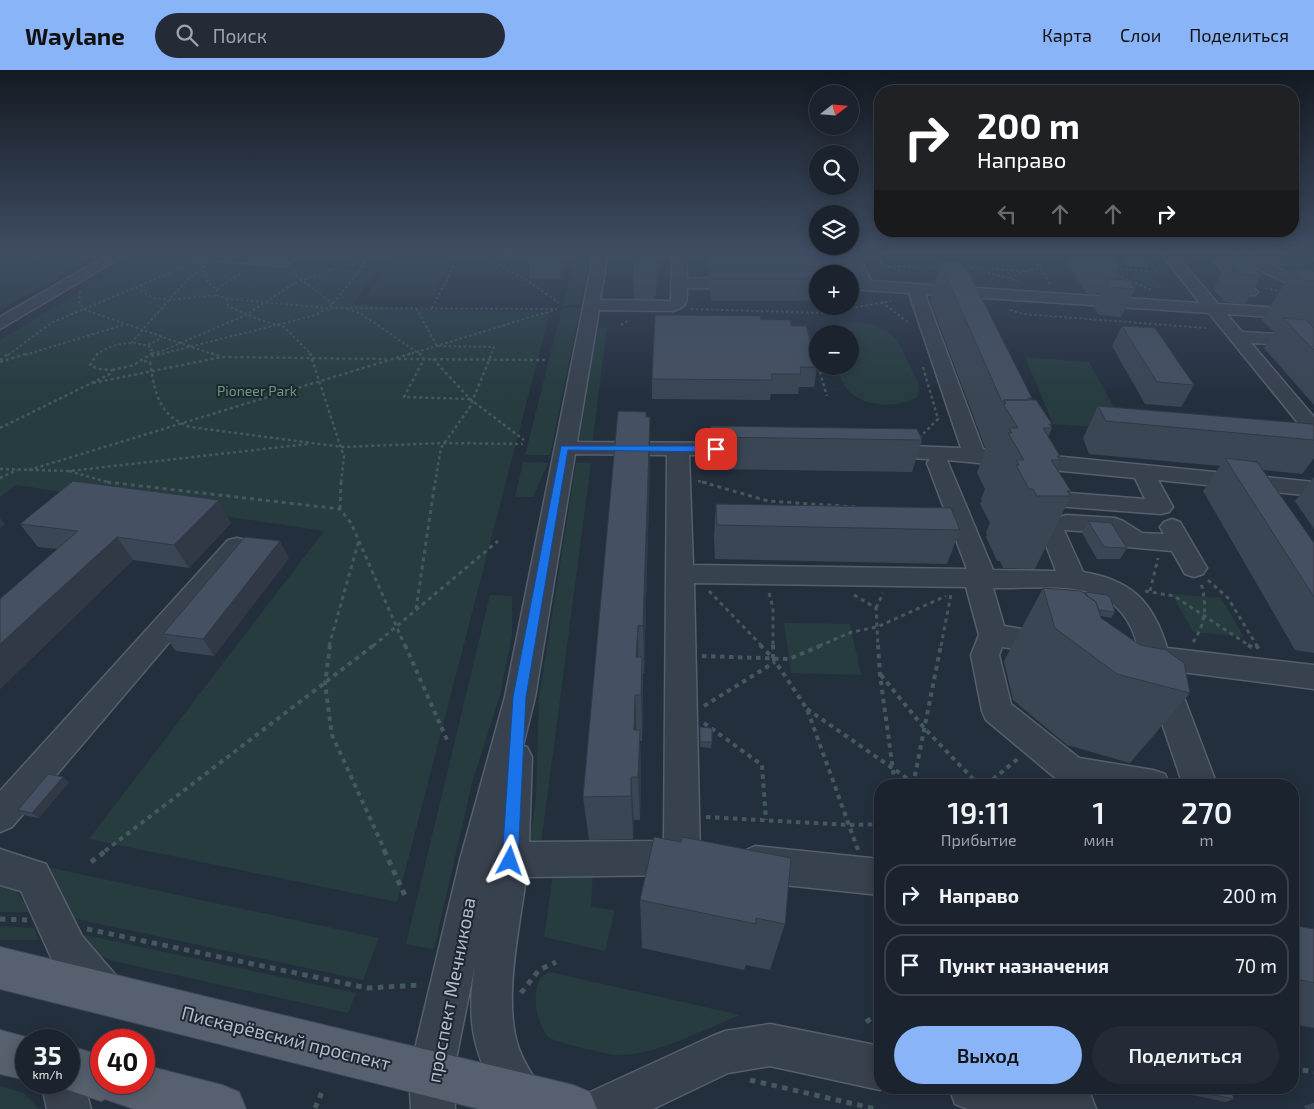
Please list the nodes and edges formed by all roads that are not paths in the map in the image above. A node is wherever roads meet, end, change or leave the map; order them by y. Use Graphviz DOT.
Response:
graph roads {
  1 [pos="40,300"];
  2 [pos="592,300"];
  3 [pos="679,300"];
  4 [pos="921,300"];
  5 [pos="964,300"];
  6 [pos="1107,300"];
  7 [pos="1206,300"];
  8 [pos="1258,300"];
  9 [pos="1128,302"];
  10 [pos="591,305"];
  11 [pos="1213,309"];
  12 [pos="1270,313"];
  13 [pos="972,316"];
  14 [pos="1314,316"];
  15 [pos="0,324"];
  16 [pos="1236,337"];
  17 [pos="1294,340"];
  18 [pos="1314,341"];
  19 [pos="1314,360"];
  20 [pos="1314,430"];
  21 [pos="564,448"];
  22 [pos="678,450"];
  23 [pos="764,450"];
  24 [pos="861,451"];
  25 [pos="1030,453"];
  26 [pos="974,455"];
  27 [pos="938,463"];
  28 [pos="1144,472"];
  29 [pos="1254,483"];
  30 [pos="1314,489"];
  31 [pos="1043,498"];
  32 [pos="1106,504"];
  33 [pos="1161,506"];
  34 [pos="1270,506"];
  35 [pos="1066,523"];
  36 [pos="1116,526"];
  37 [pos="1171,542"];
  38 [pos="237,546"];
  39 [pos="1196,569"];
  40 [pos="687,575"];
  41 [pos="1072,580"];
  42 [pos="966,583"];
  43 [pos="993,635"];
  44 [pos="1076,646"];
  45 [pos="1120,652"];
  46 [pos="1166,658"];
  47 [pos="1301,675"];
  48 [pos="1118,779"];
  49 [pos="1197,779"];
  50 [pos="0,816"];
  51 [pos="494,860"];
  52 [pos="705,860"];
  53 [pos="0,867"];
  54 [pos="874,881"];
  55 [pos="0,968"];
  56 [pos="105,994"];
  57 [pos="0,1052"];
  58 [pos="15,1055"];
  59 [pos="874,1067"];
  60 [pos="155,1092"];
  61 [pos="432,1092"];
  62 [pos="66,1094"];
  63 [pos="1000,1094"];
  64 [pos="522,1097"];
  65 [pos="69,1109"];
  66 [pos="216,1109"];
  67 [pos="573,1109"];
  68 [pos="604,1109"];
  69 [pos="1074,1109"];
  1 -- 15 [label="street"];
  2 -- 10 [label="street, проспект Мечникова"];
  3 -- 10 [label="street"];
  4 -- 26 [label="street"];
  5 -- 13 [label="street"];
  6 -- 9 [label="street"];
  7 -- 11 [label="street"];
  8 -- 12 [label="street"];
  9 -- 11 [label="street"];
  10 -- 21 [label="street, проспект Мечникова"];
  11 -- 12 [label="street"];
  11 -- 16 [label="street"];
  12 -- 14 [label="street"];
  16 -- 17 [label="street"];
  16 -- 20 [label="street"];
  17 -- 18 [label="street"];
  17 -- 19 [label="street"];
  21 -- 22 [label="street"];
  21 -- 51 [label="street, проспект Мечникова"];
  22 -- 23 [label="street"];
  22 -- 40 [label="street"];
  24 -- 26 [label="street"];
  25 -- 26 [label="street"];
  25 -- 28 [label="street"];
  25 -- 31 [label="street"];
  27 -- 42 [label="street"];
  28 -- 29 [label="street"];
  28 -- 33 [label="street"];
  29 -- 30 [label="street"];
  29 -- 34 [label="street"];
  31 -- 32 [label="street"];
  31 -- 41 [label="street"];
  32 -- 33 [label="street"];
  32 -- 36 [label="street"];
  33 -- 37 [label="street"];
  35 -- 36 [label="street"];
  36 -- 37 [label="street"];
  37 -- 39 [label="street"];
  38 -- 50 [label="street"];
  40 -- 42 [label="street"];
  40 -- 52 [label="street"];
  41 -- 42 [label="street"];
  41 -- 46 [label="street"];
  42 -- 43 [label="street"];
  43 -- 44 [label="street"];
  43 -- 48 [label="street"];
  45 -- 46 [label="street"];
  46 -- 47 [label="street"];
  46 -- 49 [label="street"];
  51 -- 52 [label="street"];
  51 -- 61 [label="street, проспект Мечникова"];
  51 -- 64 [label="street, проспект Мечникова"];
  52 -- 54 [label="street"];
  53 -- 56 [label="street"];
  55 -- 56 [label="main road, Пискарёвский проспект"];
  56 -- 61 [label="main road, Пискарёвский проспект"];
  57 -- 58 [label="main road"];
  59 -- 68 [label="street"];
  60 -- 66 [label="main road"];
  61 -- 64 [label="main road, Пискарёвский проспект"];
  62 -- 65 [label="street"];
  63 -- 69 [label="street"];
  64 -- 67 [label="main road, Пискарёвский проспект"];
}
